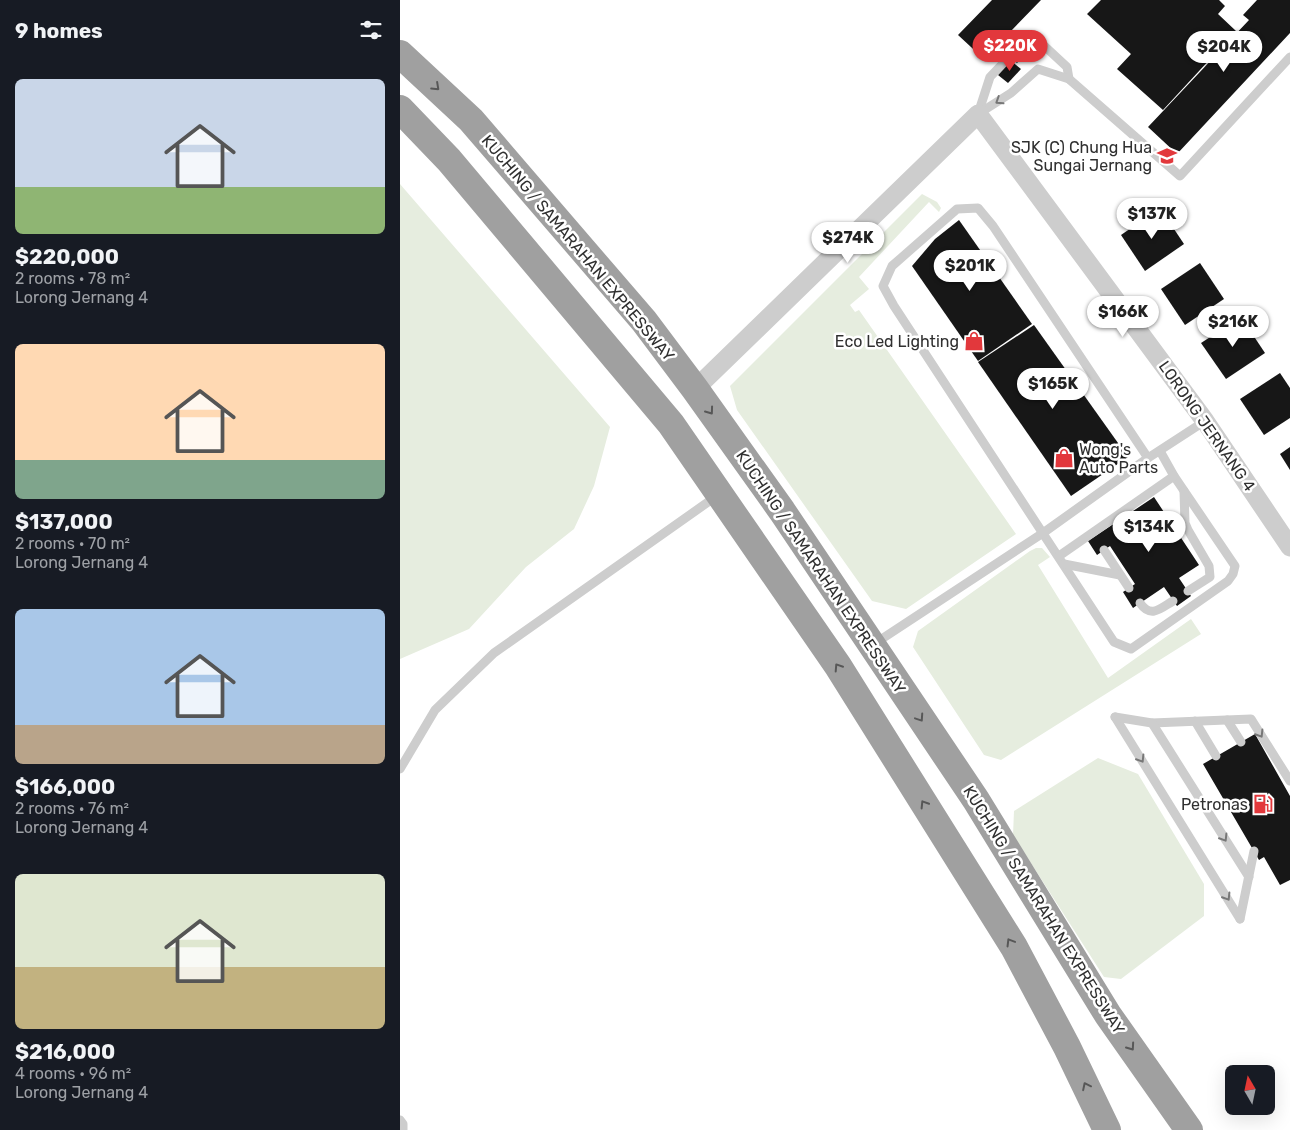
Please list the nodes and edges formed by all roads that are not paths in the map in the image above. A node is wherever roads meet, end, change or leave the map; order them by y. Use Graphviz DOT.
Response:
graph roads {
  1 [pos="1022,43"];
  2 [pos="400,54"];
  3 [pos="1010,56"];
  4 [pos="1290,57"];
  5 [pos="1069,79"];
  6 [pos="400,109"];
  7 [pos="978,114"];
  8 [pos="695,390"];
  9 [pos="1205,421"];
  10 [pos="1160,451"];
  11 [pos="1148,458"];
  12 [pos="1174,476"];
  13 [pos="1184,490"];
  14 [pos="719,494"];
  15 [pos="1043,533"];
  16 [pos="1290,547"];
  17 [pos="1104,550"];
  18 [pos="1059,556"];
  19 [pos="1064,564"];
  20 [pos="1120,575"];
  21 [pos="1129,588"];
  22 [pos="1188,591"];
  23 [pos="1173,601"];
  24 [pos="1140,604"];
  25 [pos="871,646"];
  26 [pos="1227,720"];
  27 [pos="1195,721"];
  28 [pos="1152,723"];
  29 [pos="1241,742"];
  30 [pos="1216,756"];
  31 [pos="400,769"];
  32 [pos="1290,780"];
  33 [pos="1254,851"];
  34 [pos="1249,877"];
  35 [pos="400,1120"];
  36 [pos="403,1130"];
  37 [pos="1107,1130"];
  38 [pos="1189,1130"];
  1 -- 5 [label="lane"];
  2 -- 8 [label="highway, KUCHING / SAMARAHAN EXPRESSWAY, one-way"];
  3 -- 7 [label="lane"];
  4 -- 5 [label="lane"];
  5 -- 7 [label="lane, one-way"];
  6 -- 14 [label="highway"];
  7 -- 8 [label="street"];
  7 -- 9 [label="street, LORONG JERNANG 4"];
  8 -- 25 [label="highway, KUCHING / SAMARAHAN EXPRESSWAY, one-way"];
  9 -- 10 [label="lane"];
  9 -- 16 [label="street, LORONG JERNANG 4"];
  10 -- 11 [label="lane"];
  10 -- 12 [label="lane"];
  11 -- 15 [label="lane"];
  11 -- 15 [label="lane"];
  12 -- 13 [label="lane"];
  12 -- 18 [label="lane"];
  13 -- 19 [label="lane"];
  13 -- 22 [label="lane"];
  14 -- 31 [label="lane"];
  37 -- 14 [label="highway, one-way"];
  15 -- 18 [label="lane"];
  15 -- 25 [label="lane"];
  17 -- 20 [label="lane"];
  18 -- 19 [label="lane"];
  19 -- 20 [label="lane"];
  20 -- 21 [label="lane"];
  23 -- 24 [label="lane"];
  25 -- 38 [label="highway, KUCHING / SAMARAHAN EXPRESSWAY, one-way"];
  26 -- 27 [label="lane"];
  26 -- 29 [label="lane"];
  26 -- 32 [label="lane, one-way"];
  27 -- 28 [label="lane"];
  27 -- 30 [label="lane"];
  28 -- 34 [label="lane, one-way"];
  28 -- 34 [label="lane, one-way"];
  33 -- 34 [label="lane"];
  35 -- 36 [label="lane"];
}
